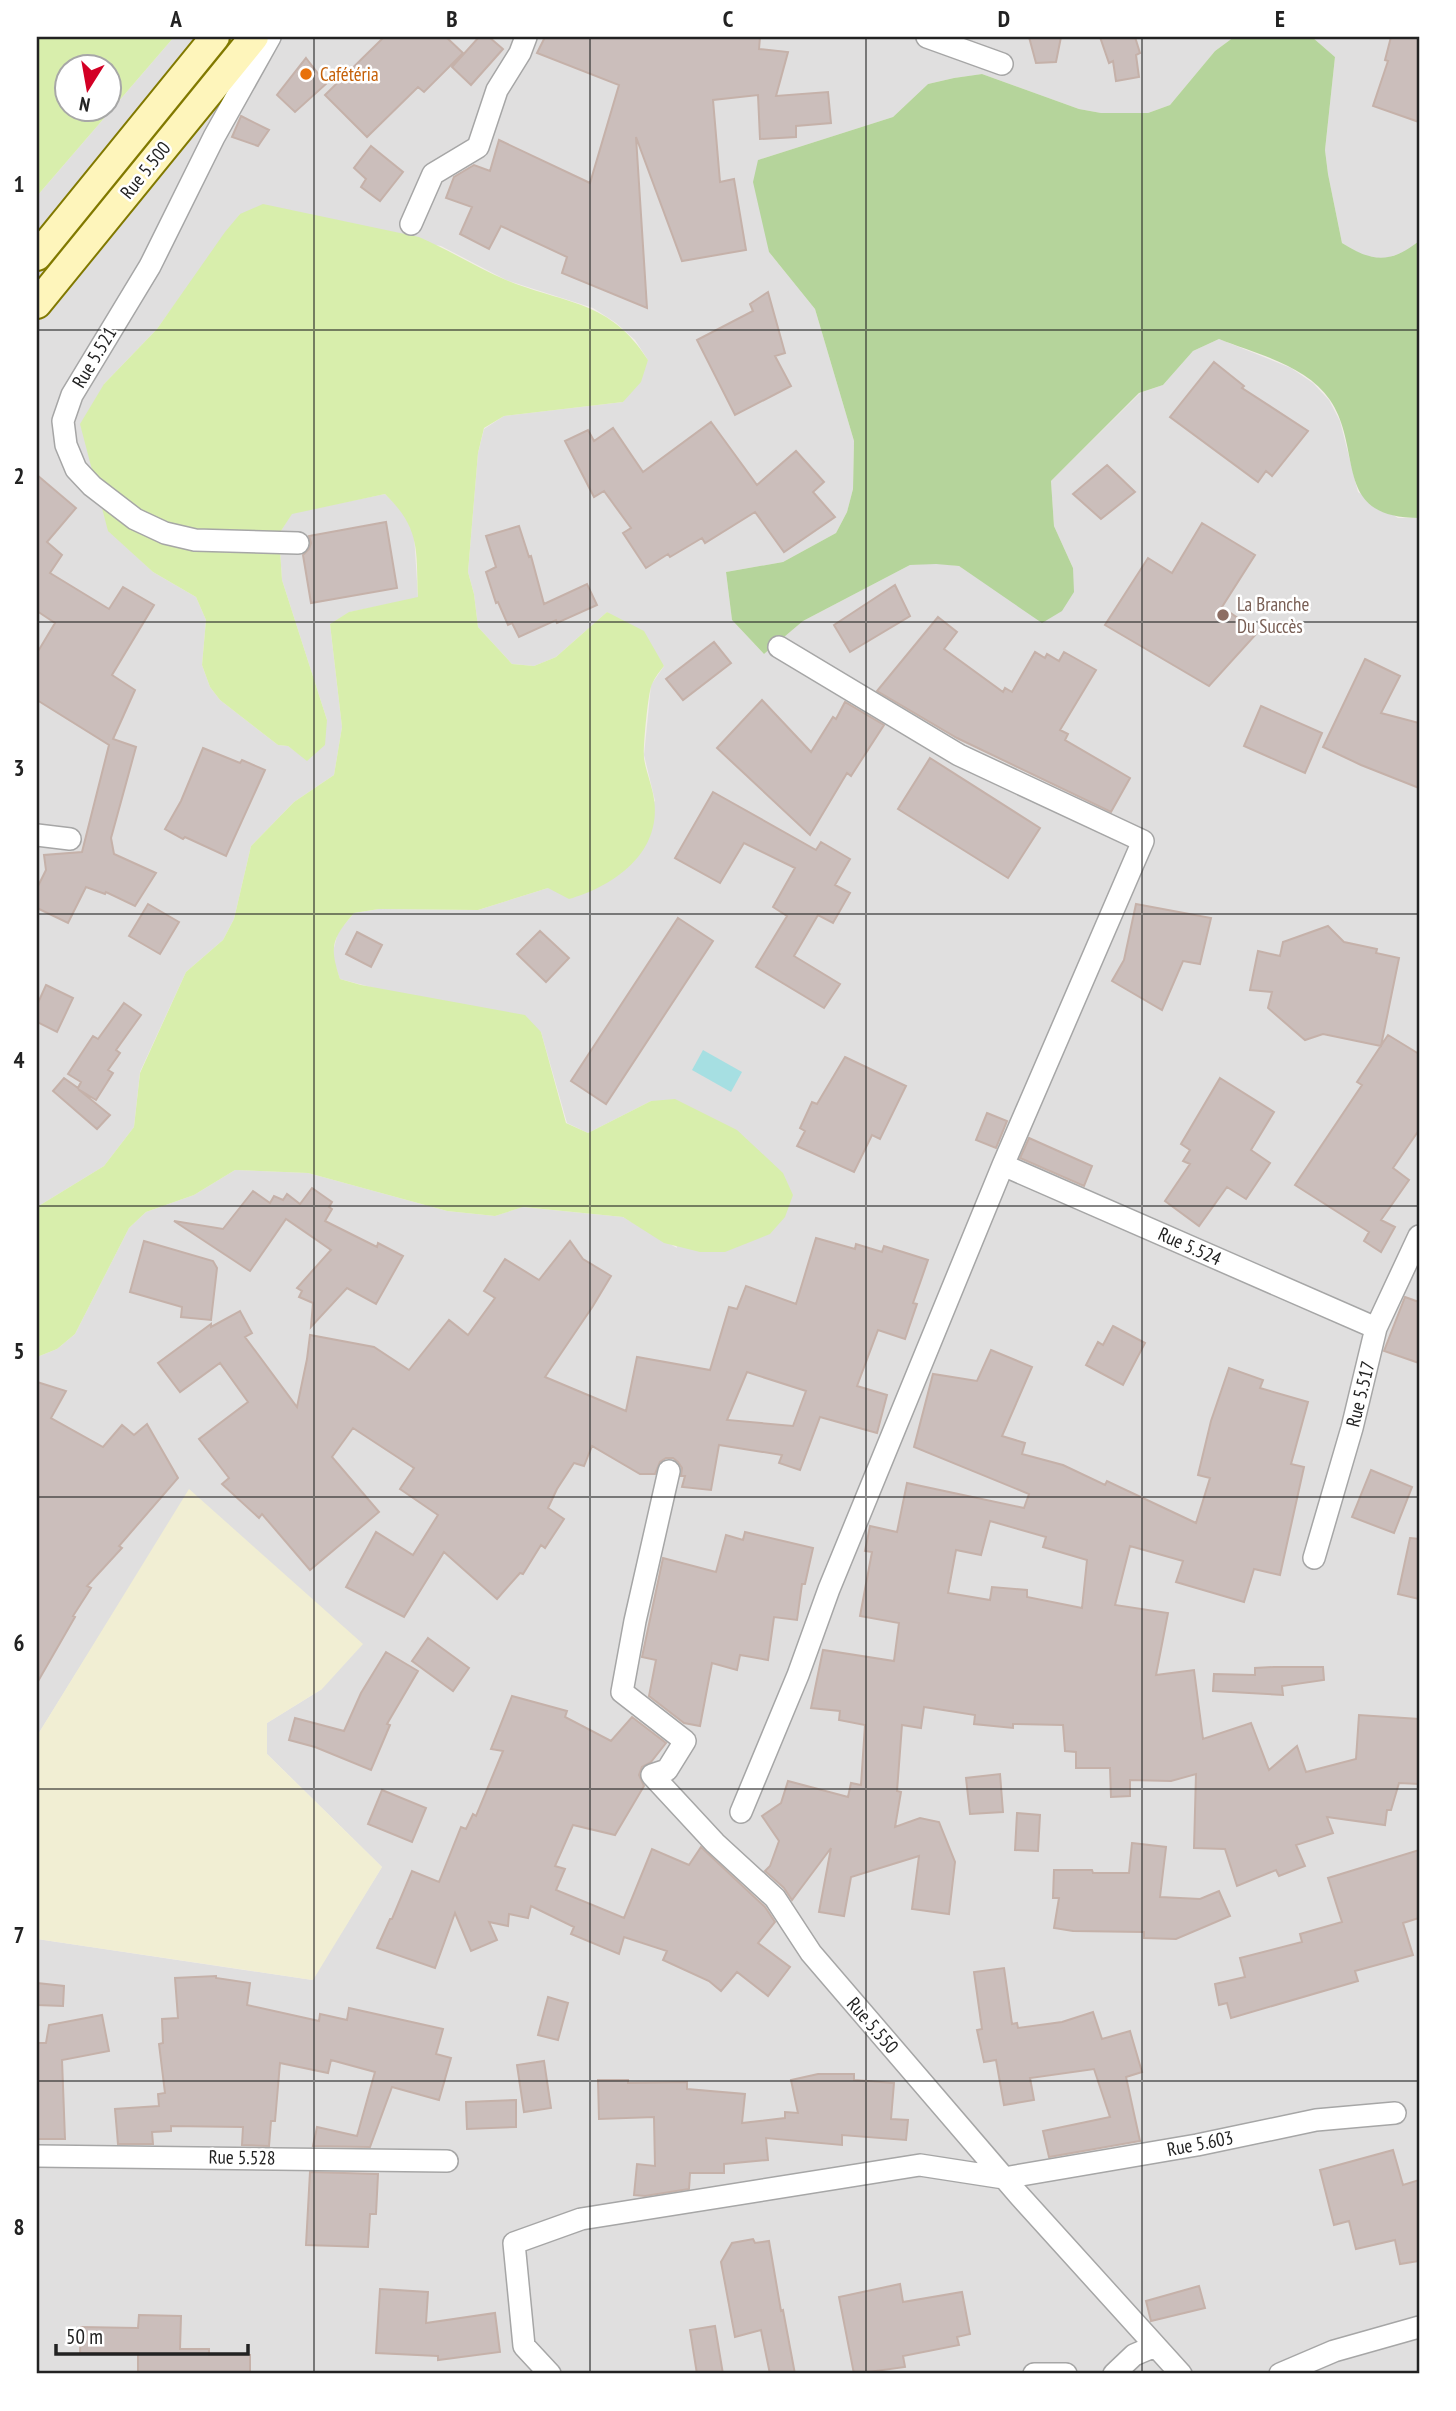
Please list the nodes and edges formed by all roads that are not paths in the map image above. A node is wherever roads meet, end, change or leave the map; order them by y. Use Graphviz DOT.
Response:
graph roads {
  1 [pos="215,37"];
  2 [pos="254,37"];
  3 [pos="270,37"];
  4 [pos="526,37"];
  5 [pos="927,37"];
  6 [pos="1002,64"];
  7 [pos="411,224"];
  8 [pos="37,256"];
  9 [pos="37,304"];
  10 [pos="298,543"];
  11 [pos="779,647"];
  12 [pos="37,835"];
  13 [pos="70,839"];
  14 [pos="1003,1165"];
  15 [pos="1419,1236"];
  16 [pos="1376,1328"];
  17 [pos="668,1471"];
  18 [pos="1314,1558"];
  19 [pos="741,1812"];
  20 [pos="1395,2113"];
  21 [pos="37,2156"];
  22 [pos="447,2161"];
  23 [pos="1004,2178"];
  24 [pos="1419,2327"];
  25 [pos="1155,2346"];
  26 [pos="550,2374"];
  27 [pos="1034,2374"];
  28 [pos="1066,2374"];
  29 [pos="1114,2374"];
  30 [pos="1181,2374"];
  31 [pos="1280,2374"];
  1 -- 8 [label="main road, Rue 5.500"];
  2 -- 9 [label="main road, Rue 5.500"];
  3 -- 10 [label="street, Rue 5.521"];
  4 -- 7 [label="street"];
  5 -- 6 [label="street"];
  11 -- 14 [label="street"];
  12 -- 13 [label="street"];
  14 -- 16 [label="street, Rue 5.524"];
  14 -- 19 [label="street"];
  15 -- 16 [label="street, Rue 5.517"];
  16 -- 18 [label="street, Rue 5.517"];
  17 -- 23 [label="street, Rue 5.550"];
  20 -- 23 [label="street, Rue 5.603"];
  21 -- 22 [label="street, Rue 5.528"];
  23 -- 25 [label="street, Rue 5.550"];
  23 -- 26 [label="street, Rue 5.603"];
  24 -- 31 [label="street"];
  25 -- 29 [label="street"];
  25 -- 30 [label="street, Rue 5.550"];
  27 -- 28 [label="street"];
}
